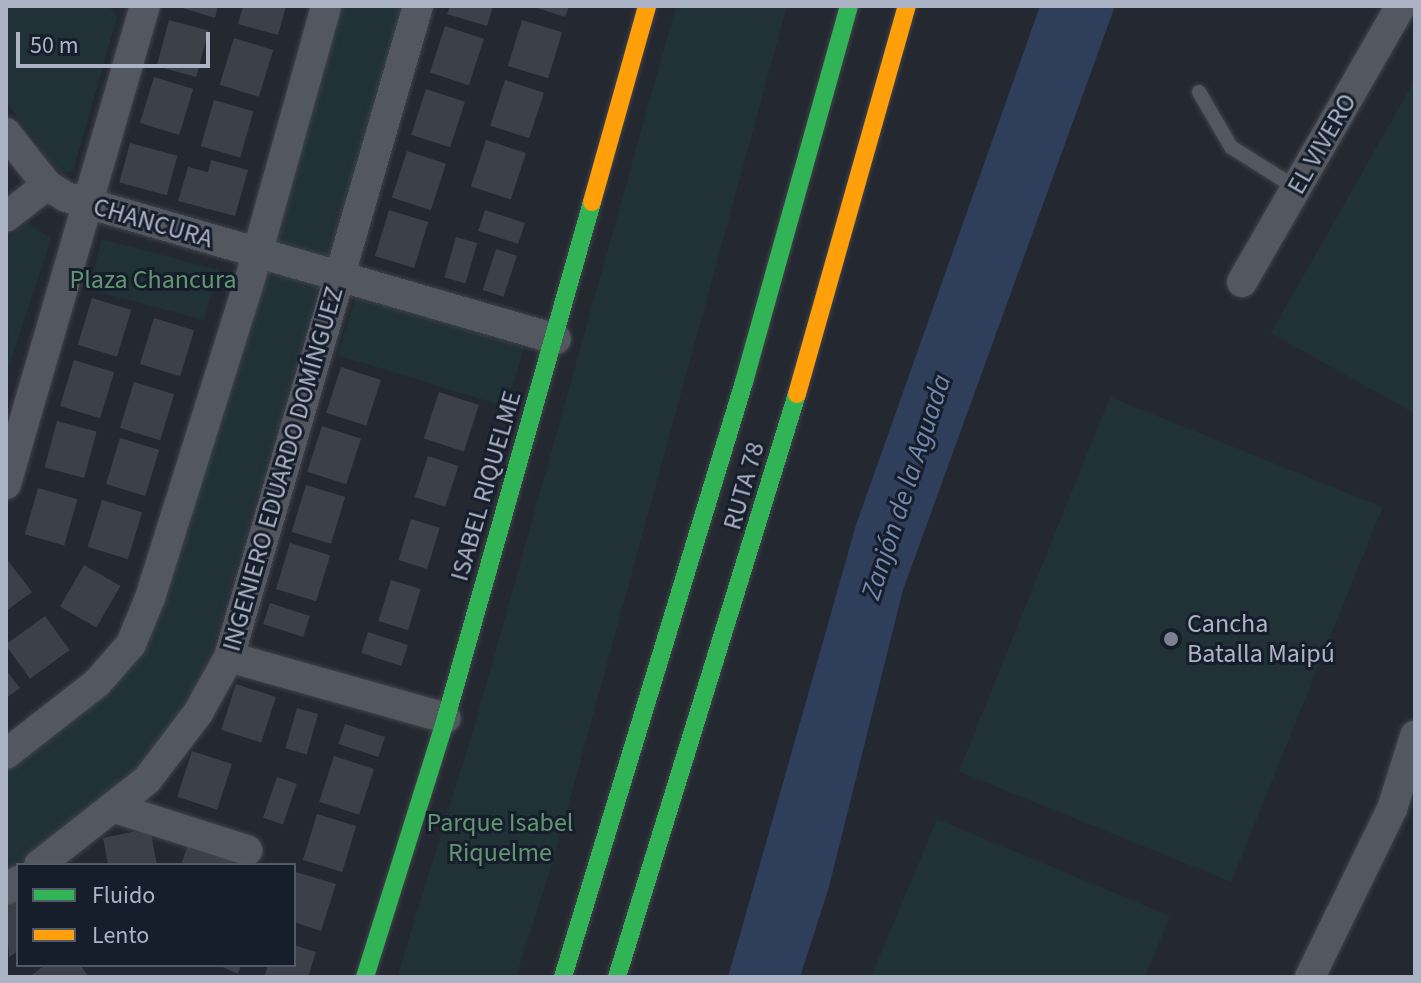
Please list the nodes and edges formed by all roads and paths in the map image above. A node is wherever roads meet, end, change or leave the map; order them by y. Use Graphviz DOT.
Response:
graph roads {
  1 [pos="145,6"];
  2 [pos="326,6"];
  3 [pos="418,6"];
  4 [pos="647,6"];
  5 [pos="849,6"];
  6 [pos="907,6"];
  7 [pos="1401,6"];
  8 [pos="1199,92"];
  9 [pos="6,133"];
  10 [pos="47,185"];
  11 [pos="1296,188"];
  12 [pos="88,204"];
  13 [pos="6,217"];
  14 [pos="258,253"];
  15 [pos="339,276"];
  16 [pos="1242,282"];
  17 [pos="556,339"];
  18 [pos="6,484"];
  19 [pos="229,657"];
  20 [pos="446,718"];
  21 [pos="1415,736"];
  22 [pos="6,754"];
  23 [pos="115,808"];
  24 [pos="247,850"];
  25 [pos="42,863"];
  26 [pos="365,977"];
  27 [pos="563,977"];
  28 [pos="617,977"];
  29 [pos="1310,977"];
  1 -- 12 [label="street"];
  2 -- 14 [label="street"];
  3 -- 15 [label="street, INGENIERO EDUARDO DOMÍNGUEZ"];
  4 -- 17 [label="main road, ISABEL RIQUELME"];
  5 -- 27 [label="main road, RUTA 78"];
  6 -- 28 [label="main road, RUTA 78"];
  7 -- 11 [label="street, EL VIVERO"];
  8 -- 11 [label="lane"];
  9 -- 10 [label="street, CHANCURA"];
  10 -- 12 [label="street, CHANCURA"];
  10 -- 13 [label="street"];
  11 -- 16 [label="street, EL VIVERO"];
  12 -- 14 [label="street, CHANCURA"];
  12 -- 18 [label="street"];
  14 -- 15 [label="street, CHANCURA"];
  14 -- 22 [label="street"];
  15 -- 17 [label="street, CHANCURA"];
  15 -- 19 [label="street, INGENIERO EDUARDO DOMÍNGUEZ"];
  17 -- 20 [label="main road, ISABEL RIQUELME"];
  19 -- 20 [label="street"];
  19 -- 23 [label="street, INGENIERO EDUARDO DOMÍNGUEZ"];
  20 -- 26 [label="main road, ISABEL RIQUELME"];
  21 -- 29 [label="street"];
  23 -- 24 [label="street"];
  23 -- 25 [label="street, INGENIERO EDUARDO DOMÍNGUEZ"];
}
